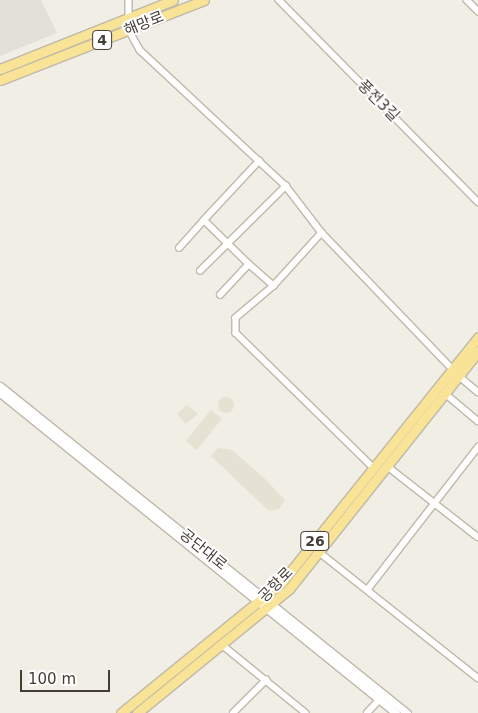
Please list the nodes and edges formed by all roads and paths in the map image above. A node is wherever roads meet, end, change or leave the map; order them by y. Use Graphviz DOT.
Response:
graph roads {
  1 [pos="129,0"];
  2 [pos="173,0"];
  3 [pos="204,0"];
  4 [pos="279,0"];
  5 [pos="467,0"];
  6 [pos="478,11"];
  7 [pos="129,18"];
  8 [pos="129,30"];
  9 [pos="0,69"];
  10 [pos="0,80"];
  11 [pos="259,160"];
  12 [pos="286,186"];
  13 [pos="478,202"];
  14 [pos="204,220"];
  15 [pos="322,233"];
  16 [pos="226,242"];
  17 [pos="179,248"];
  18 [pos="249,264"];
  19 [pos="200,271"];
  20 [pos="274,286"];
  21 [pos="220,295"];
  22 [pos="478,336"];
  23 [pos="478,351"];
  24 [pos="457,373"];
  25 [pos="0,386"];
  26 [pos="478,392"];
  27 [pos="0,393"];
  28 [pos="446,394"];
  29 [pos="478,421"];
  30 [pos="478,447"];
  31 [pos="387,466"];
  32 [pos="374,467"];
  33 [pos="434,503"];
  34 [pos="478,537"];
  35 [pos="319,552"];
  36 [pos="368,589"];
  37 [pos="265,604"];
  38 [pos="221,644"];
  39 [pos="477,674"];
  40 [pos="266,680"];
  41 [pos="382,697"];
  42 [pos="302,712"];
  43 [pos="121,713"];
  44 [pos="137,713"];
  45 [pos="233,713"];
  46 [pos="367,713"];
  47 [pos="396,713"];
  48 [pos="407,713"];
  1 -- 7 [label="street"];
  2 -- 7 [label="main road, 해망로 / 4"];
  3 -- 8 [label="main road, 해망로 / 4"];
  4 -- 13 [label="street, 풍전3길"];
  5 -- 6 [label="street"];
  7 -- 8 [label="street"];
  7 -- 9 [label="main road, 해망로 / 4"];
  8 -- 10 [label="main road, 해망로 / 4"];
  8 -- 11 [label="street"];
  11 -- 12 [label="street"];
  11 -- 14 [label="street"];
  12 -- 15 [label="street"];
  12 -- 16 [label="street"];
  14 -- 16 [label="street"];
  14 -- 17 [label="street"];
  15 -- 20 [label="street"];
  15 -- 24 [label="street"];
  16 -- 18 [label="street"];
  16 -- 19 [label="street"];
  18 -- 20 [label="street"];
  18 -- 21 [label="street"];
  20 -- 32 [label="street"];
  22 -- 24 [label="main road, 공항로 / 26"];
  23 -- 24 [label="main road, 공항로 / 26"];
  24 -- 26 [label="street"];
  24 -- 28 [label="main road, 공항로 / 26"];
  24 -- 32 [label="main road, 공항로 / 26"];
  25 -- 37 [label="street, 공단대로"];
  27 -- 37 [label="street, 공단대로"];
  28 -- 29 [label="street"];
  28 -- 31 [label="main road, 공항로 / 26"];
  30 -- 33 [label="street"];
  31 -- 33 [label="street"];
  31 -- 35 [label="main road, 공항로 / 26"];
  32 -- 37 [label="main road, 공항로 / 26"];
  33 -- 34 [label="street"];
  33 -- 36 [label="street"];
  35 -- 36 [label="street"];
  35 -- 37 [label="main road, 공항로 / 26"];
  36 -- 39 [label="street"];
  37 -- 38 [label="main road, 공항로 / 26"];
  37 -- 41 [label="street, 공단대로"];
  37 -- 43 [label="main road, 공항로 / 26"];
  38 -- 40 [label="street"];
  38 -- 44 [label="main road, 공항로 / 26"];
  40 -- 42 [label="street"];
  40 -- 45 [label="street"];
  41 -- 46 [label="street"];
  41 -- 47 [label="street, 공단대로"];
  41 -- 48 [label="street, 공단대로"];
}
